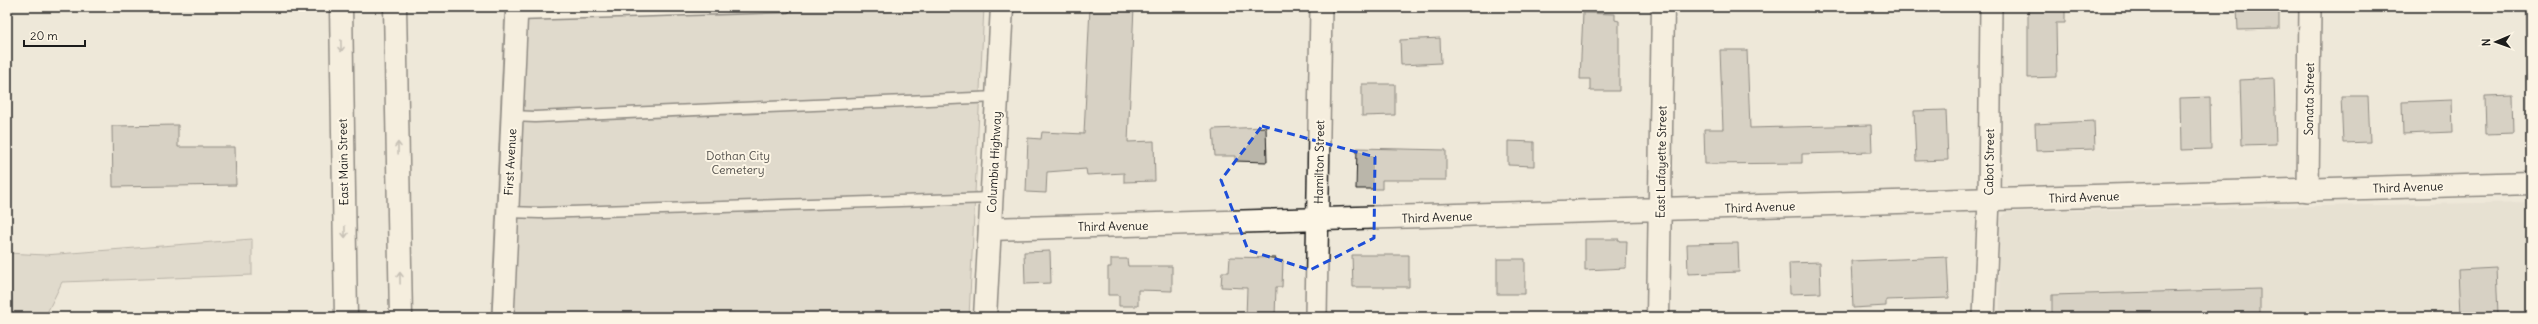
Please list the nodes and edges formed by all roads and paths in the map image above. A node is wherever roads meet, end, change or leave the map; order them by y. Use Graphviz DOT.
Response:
graph roads {
  1 [pos="341,7"];
  2 [pos="395,7"];
  3 [pos="786,7"];
  4 [pos="1002,7"];
  5 [pos="1321,7"];
  6 [pos="1663,7"];
  7 [pos="1991,7"];
  8 [pos="2310,7"];
  9 [pos="517,11"];
  10 [pos="997,97"];
  11 [pos="512,116"];
  12 [pos="2531,183"];
  13 [pos="2308,191"];
  14 [pos="991,198"];
  15 [pos="1989,200"];
  16 [pos="1660,210"];
  17 [pos="508,212"];
  18 [pos="1318,221"];
  19 [pos="990,229"];
  20 [pos="346,317"];
  21 [pos="400,317"];
  22 [pos="503,317"];
  23 [pos="985,317"];
  24 [pos="1316,317"];
  25 [pos="1658,317"];
  26 [pos="1984,317"];
  1 -- 20 [label="street, East Main Street, one-way"];
  21 -- 2 [label="street, one-way"];
  3 -- 9 [label="lane"];
  4 -- 10 [label="street, Columbia Highway"];
  5 -- 18 [label="street, Hamilton Street"];
  6 -- 16 [label="street, East Lafayette Street"];
  7 -- 15 [label="street, Cabot Street"];
  8 -- 13 [label="street, Sonata Street"];
  9 -- 11 [label="street, First Avenue"];
  10 -- 11 [label="lane"];
  10 -- 14 [label="street, Columbia Highway"];
  11 -- 17 [label="street, First Avenue"];
  12 -- 13 [label="street, Third Avenue"];
  13 -- 15 [label="street, Third Avenue"];
  14 -- 17 [label="lane"];
  14 -- 19 [label="street, Columbia Highway"];
  15 -- 16 [label="street, Third Avenue"];
  15 -- 26 [label="street, Cabot Street"];
  16 -- 18 [label="street, Third Avenue"];
  16 -- 25 [label="street, East Lafayette Street"];
  17 -- 22 [label="street, First Avenue"];
  18 -- 19 [label="street, Third Avenue"];
  18 -- 24 [label="street, Hamilton Street"];
  19 -- 23 [label="street, Columbia Highway"];
}
